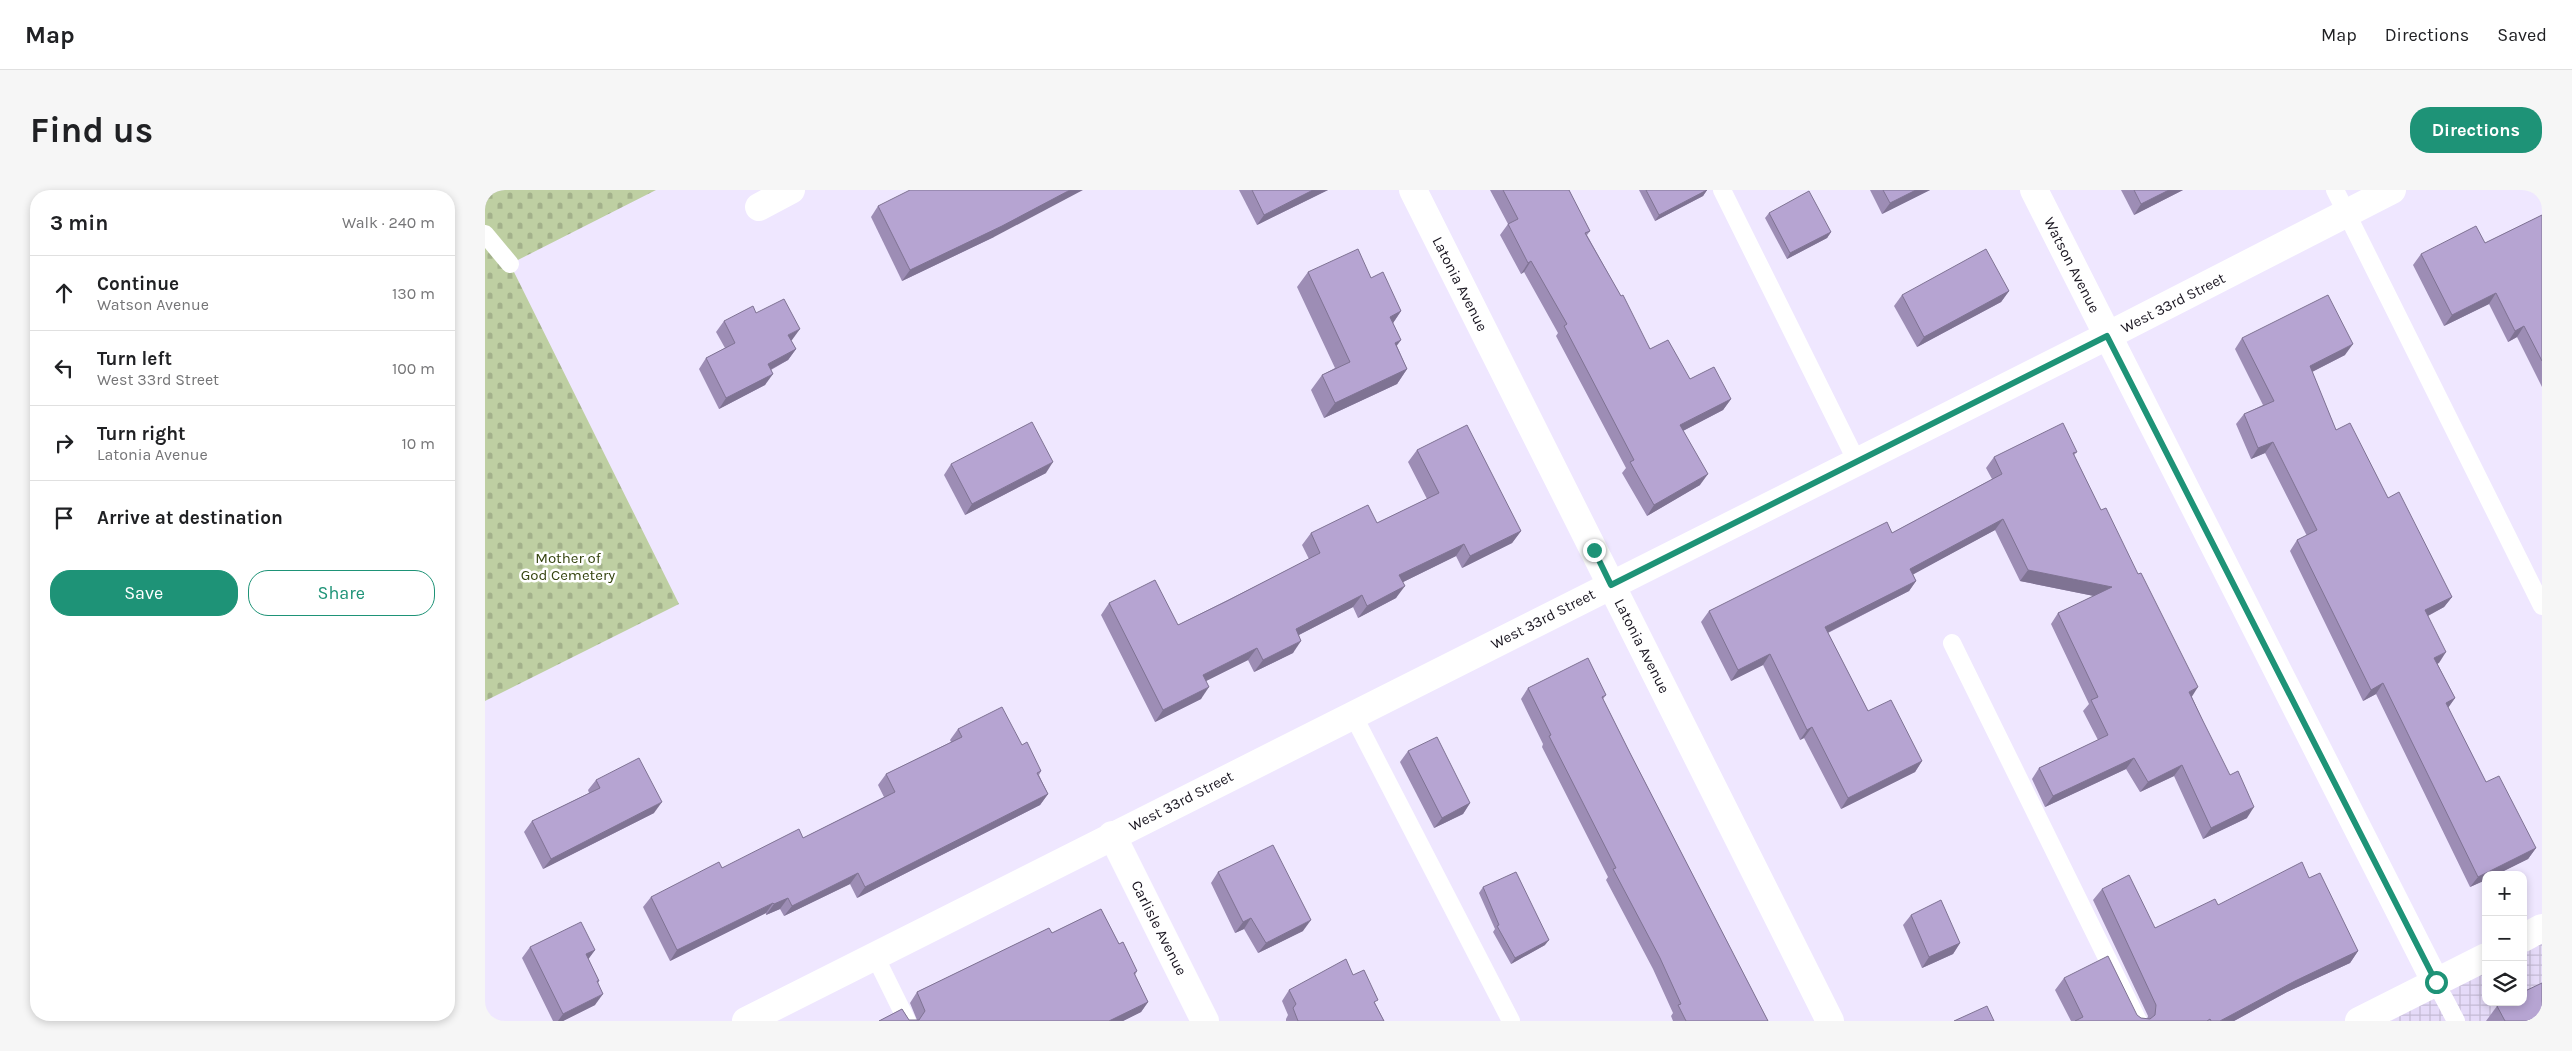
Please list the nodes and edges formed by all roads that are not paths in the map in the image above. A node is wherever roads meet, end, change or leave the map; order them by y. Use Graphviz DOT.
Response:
graph roads {
  1 [pos="791,190"];
  2 [pos="1413,190"];
  3 [pos="1722,190"];
  4 [pos="2034,190"];
  5 [pos="2392,190"];
  6 [pos="2341,202"];
  7 [pos="759,207"];
  8 [pos="485,234"];
  9 [pos="510,264"];
  10 [pos="2107,336"];
  11 [pos="1857,462"];
  12 [pos="1611,585"];
  13 [pos="2542,606"];
  14 [pos="1952,643"];
  15 [pos="1353,715"];
  16 [pos="1112,836"];
  17 [pos="2542,928"];
  18 [pos="2527,936"];
  19 [pos="875,956"];
  20 [pos="2482,959"];
  21 [pos="2436,982"];
  22 [pos="746,1021"];
  23 [pos="907,1021"];
  24 [pos="1205,1021"];
  25 [pos="1511,1021"];
  26 [pos="1830,1021"];
  27 [pos="2138,1021"];
  28 [pos="2359,1021"];
  29 [pos="2456,1021"];
  1 -- 7 [label="street"];
  2 -- 12 [label="street, Latonia Avenue"];
  3 -- 11 [label="lane"];
  4 -- 10 [label="street, Watson Avenue"];
  5 -- 6 [label="street, West 33rd Street"];
  6 -- 10 [label="street, West 33rd Street"];
  6 -- 13 [label="lane"];
  8 -- 9 [label="lane"];
  10 -- 11 [label="street, West 33rd Street"];
  10 -- 21 [label="street, Watson Avenue"];
  11 -- 12 [label="street, West 33rd Street"];
  12 -- 15 [label="street, West 33rd Street"];
  12 -- 26 [label="street, Latonia Avenue"];
  14 -- 27 [label="lane"];
  15 -- 16 [label="street, West 33rd Street"];
  15 -- 25 [label="lane"];
  16 -- 19 [label="street, West 33rd Street"];
  16 -- 24 [label="street, Carlisle Avenue"];
  17 -- 18 [label="street"];
  19 -- 22 [label="street, West 33rd Street"];
  19 -- 23 [label="lane"];
  20 -- 21 [label="street"];
  21 -- 28 [label="street"];
  21 -- 29 [label="lane"];
}
